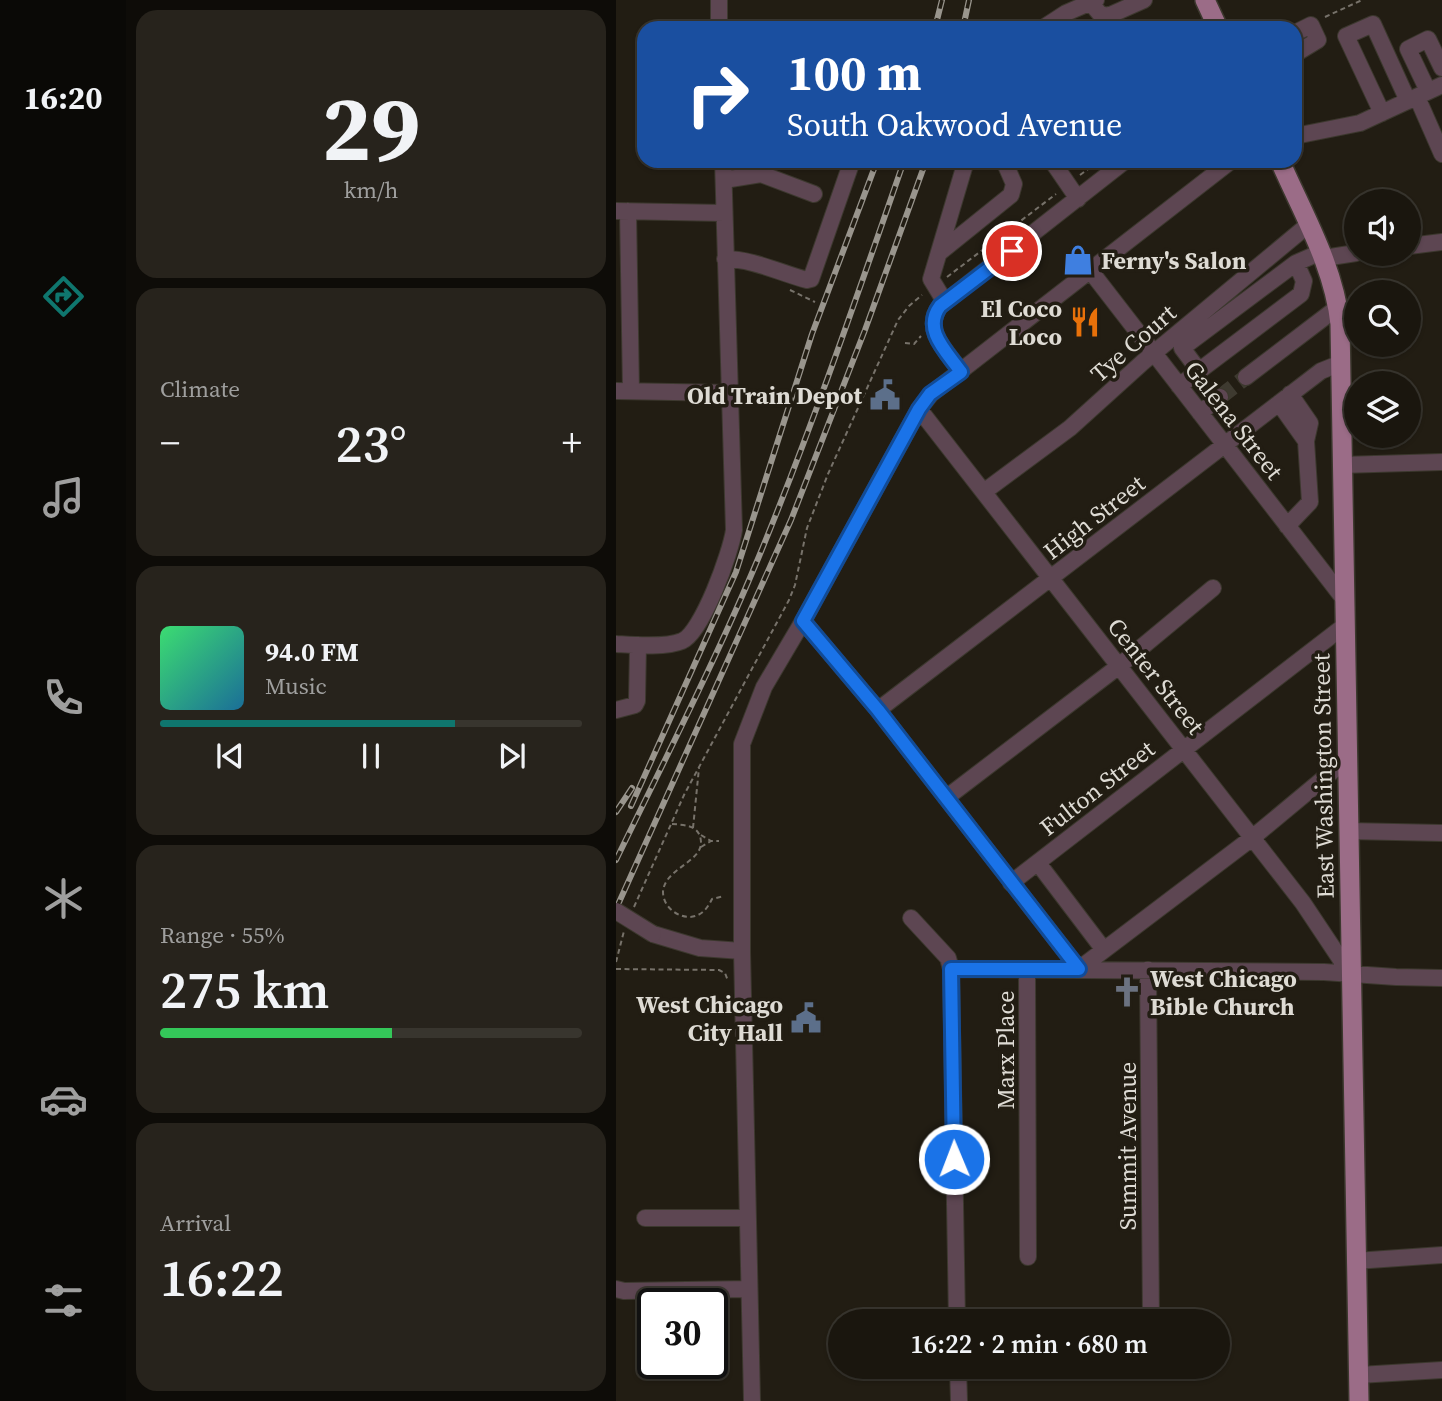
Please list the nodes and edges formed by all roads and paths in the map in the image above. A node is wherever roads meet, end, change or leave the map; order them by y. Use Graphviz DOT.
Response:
graph roads {
  1 [pos="719,0"];
  2 [pos="1144,0"];
  3 [pos="1205,0"];
  4 [pos="1362,0"];
  5 [pos="1093,1"];
  6 [pos="719,21"];
  7 [pos="1054,21"];
  8 [pos="1215,21"];
  9 [pos="1315,21"];
  10 [pos="1302,30"];
  11 [pos="1302,50"];
  12 [pos="1442,68"];
  13 [pos="1424,93"];
  14 [pos="1382,113"];
  15 [pos="1302,135"];
  16 [pos="1442,154"];
  17 [pos="723,168"];
  18 [pos="850,168"];
  19 [pos="964,168"];
  20 [pos="1007,168"];
  21 [pos="1060,168"];
  22 [pos="1090,168"];
  23 [pos="1117,168"];
  24 [pos="1222,168"];
  25 [pos="1283,168"];
  26 [pos="724,180"];
  27 [pos="1068,185"];
  28 [pos="814,194"];
  29 [pos="1078,200"];
  30 [pos="622,211"];
  31 [pos="724,213"];
  32 [pos="1308,225"];
  33 [pos="1442,242"];
  34 [pos="1421,245"];
  35 [pos="939,253"];
  36 [pos="1344,254"];
  37 [pos="1322,255"];
  38 [pos="725,259"];
  39 [pos="1296,263"];
  40 [pos="1089,269"];
  41 [pos="935,286"];
  42 [pos="623,302"];
  43 [pos="945,302"];
  44 [pos="1338,307"];
  45 [pos="1154,353"];
  46 [pos="1341,363"];
  47 [pos="961,372"];
  48 [pos="1200,372"];
  49 [pos="1246,377"];
  50 [pos="1179,386"];
  51 [pos="623,391"];
  52 [pos="729,393"];
  53 [pos="1220,397"];
  54 [pos="1284,399"];
  55 [pos="919,409"];
  56 [pos="1200,413"];
  57 [pos="1224,444"];
  58 [pos="1442,462"];
  59 [pos="1341,465"];
  60 [pos="985,491"];
  61 [pos="1287,526"];
  62 [pos="1052,579"];
  63 [pos="1213,587"];
  64 [pos="1344,599"];
  65 [pos="803,621"];
  66 [pos="1344,626"];
  67 [pos="616,644"];
  68 [pos="638,645"];
  69 [pos="1119,666"];
  70 [pos="616,710"];
  71 [pos="878,710"];
  72 [pos="1184,750"];
  73 [pos="1347,760"];
  74 [pos="699,767"];
  75 [pos="946,798"];
  76 [pos="671,824"];
  77 [pos="693,828"];
  78 [pos="1348,831"];
  79 [pos="1442,833"];
  80 [pos="700,834"];
  81 [pos="1252,838"];
  82 [pos="711,841"];
  83 [pos="719,841"];
  84 [pos="701,848"];
  85 [pos="1038,863"];
  86 [pos="1011,883"];
  87 [pos="724,896"];
  88 [pos="623,913"];
  89 [pos="911,918"];
  90 [pos="625,927"];
  91 [pos="1104,950"];
  92 [pos="742,951"];
  93 [pos="616,962"];
  94 [pos="616,969"];
  95 [pos="951,969"];
  96 [pos="1027,969"];
  97 [pos="1079,969"];
  98 [pos="1148,970"];
  99 [pos="1351,975"];
  100 [pos="1442,978"];
  101 [pos="729,983"];
  102 [pos="645,1218"];
  103 [pos="748,1218"];
  104 [pos="1442,1255"];
  105 [pos="1028,1257"];
  106 [pos="1355,1261"];
  107 [pos="616,1289"];
  108 [pos="749,1289"];
  109 [pos="957,1309"];
  110 [pos="1151,1309"];
  111 [pos="1442,1370"];
  112 [pos="1359,1375"];
  113 [pos="958,1379"];
  114 [pos="752,1401"];
  115 [pos="959,1401"];
  116 [pos="1359,1401"];
  1 -- 6 [label="street"];
  2 -- 5 [label="street"];
  3 -- 8 [label="main road"];
  4 -- 9 [label="path"];
  5 -- 7 [label="street"];
  10 -- 11 [label="street"];
  12 -- 13 [label="street"];
  13 -- 14 [label="street"];
  13 -- 14 [label="street"];
  13 -- 16 [label="street"];
  14 -- 15 [label="street"];
  17 -- 26 [label="street"];
  18 -- 38 [label="street"];
  19 -- 35 [label="street"];
  20 -- 35 [label="street"];
  21 -- 27 [label="street"];
  22 -- 27 [label="path"];
  23 -- 29 [label="street"];
  24 -- 40 [label="street"];
  25 -- 32 [label="main road, East Washington Street"];
  26 -- 28 [label="street"];
  26 -- 31 [label="street"];
  27 -- 29 [label="street"];
  27 -- 41 [label="path"];
  29 -- 43 [label="street"];
  30 -- 31 [label="street"];
  30 -- 42 [label="street"];
  31 -- 38 [label="street"];
  32 -- 37 [label="main road, East Washington Street"];
  32 -- 45 [label="street, Tye Court"];
  33 -- 34 [label="street"];
  35 -- 41 [label="street"];
  36 -- 37 [label="street"];
  37 -- 39 [label="street"];
  37 -- 44 [label="main road, East Washington Street"];
  38 -- 52 [label="street"];
  39 -- 48 [label="street"];
  39 -- 48 [label="street"];
  40 -- 45 [label="street, Galena Street"];
  40 -- 47 [label="street"];
  41 -- 43 [label="street"];
  41 -- 74 [label="path"];
  42 -- 51 [label="street"];
  43 -- 47 [label="street"];
  44 -- 46 [label="main road, East Washington Street"];
  44 -- 49 [label="street"];
  45 -- 50 [label="street, Galena Street"];
  45 -- 60 [label="street, Tye Court"];
  46 -- 54 [label="street, High Street"];
  46 -- 59 [label="main road, East Washington Street"];
  47 -- 55 [label="street"];
  48 -- 50 [label="street"];
  50 -- 56 [label="street, Galena Street"];
  51 -- 52 [label="street"];
  52 -- 68 [label="street"];
  53 -- 56 [label="street"];
  54 -- 57 [label="street, High Street"];
  54 -- 61 [label="street"];
  55 -- 60 [label="street, Center Street"];
  55 -- 65 [label="street"];
  56 -- 57 [label="street, Galena Street"];
  57 -- 61 [label="street, Galena Street"];
  57 -- 62 [label="street, High Street"];
  58 -- 59 [label="street"];
  59 -- 64 [label="main road, East Washington Street"];
  60 -- 62 [label="street, Center Street"];
  61 -- 64 [label="street, Galena Street"];
  62 -- 69 [label="street, Center Street"];
  62 -- 71 [label="street, High Street"];
  63 -- 69 [label="street"];
  64 -- 66 [label="main road, East Washington Street"];
  65 -- 71 [label="street"];
  65 -- 92 [label="street"];
  66 -- 72 [label="street, Fulton Street"];
  66 -- 73 [label="main road, East Washington Street"];
  67 -- 68 [label="street"];
  68 -- 70 [label="street"];
  69 -- 72 [label="street, Center Street"];
  69 -- 75 [label="street"];
  71 -- 75 [label="street"];
  72 -- 81 [label="street, Center Street"];
  72 -- 85 [label="street, Fulton Street"];
  73 -- 78 [label="main road, East Washington Street"];
  73 -- 81 [label="street"];
  74 -- 76 [label="path"];
  74 -- 77 [label="path"];
  75 -- 86 [label="street"];
  76 -- 77 [label="path"];
  76 -- 88 [label="path"];
  77 -- 80 [label="path"];
  78 -- 79 [label="street"];
  78 -- 99 [label="main road, East Washington Street"];
  80 -- 82 [label="path"];
  80 -- 84 [label="path"];
  81 -- 91 [label="street"];
  81 -- 99 [label="street, Center Street"];
  82 -- 83 [label="path"];
  82 -- 84 [label="path"];
  84 -- 87 [label="path"];
  85 -- 86 [label="street, Fulton Street"];
  85 -- 91 [label="street"];
  86 -- 97 [label="street"];
  88 -- 92 [label="street, bridge"];
  89 -- 95 [label="street"];
  90 -- 93 [label="path"];
  91 -- 97 [label="street"];
  92 -- 103 [label="street"];
  94 -- 101 [label="path"];
  95 -- 96 [label="street"];
  95 -- 109 [label="street"];
  96 -- 97 [label="street"];
  96 -- 105 [label="street, Marx Place"];
  97 -- 98 [label="street"];
  98 -- 99 [label="street"];
  98 -- 110 [label="street, Summit Avenue"];
  99 -- 100 [label="street"];
  99 -- 106 [label="main road, East Washington Street"];
  102 -- 103 [label="street"];
  103 -- 108 [label="street"];
  104 -- 106 [label="street"];
  106 -- 112 [label="main road, East Washington Street"];
  107 -- 108 [label="street"];
  108 -- 114 [label="street"];
  111 -- 112 [label="street"];
  112 -- 116 [label="main road, East Washington Street"];
  113 -- 115 [label="street"];
}
